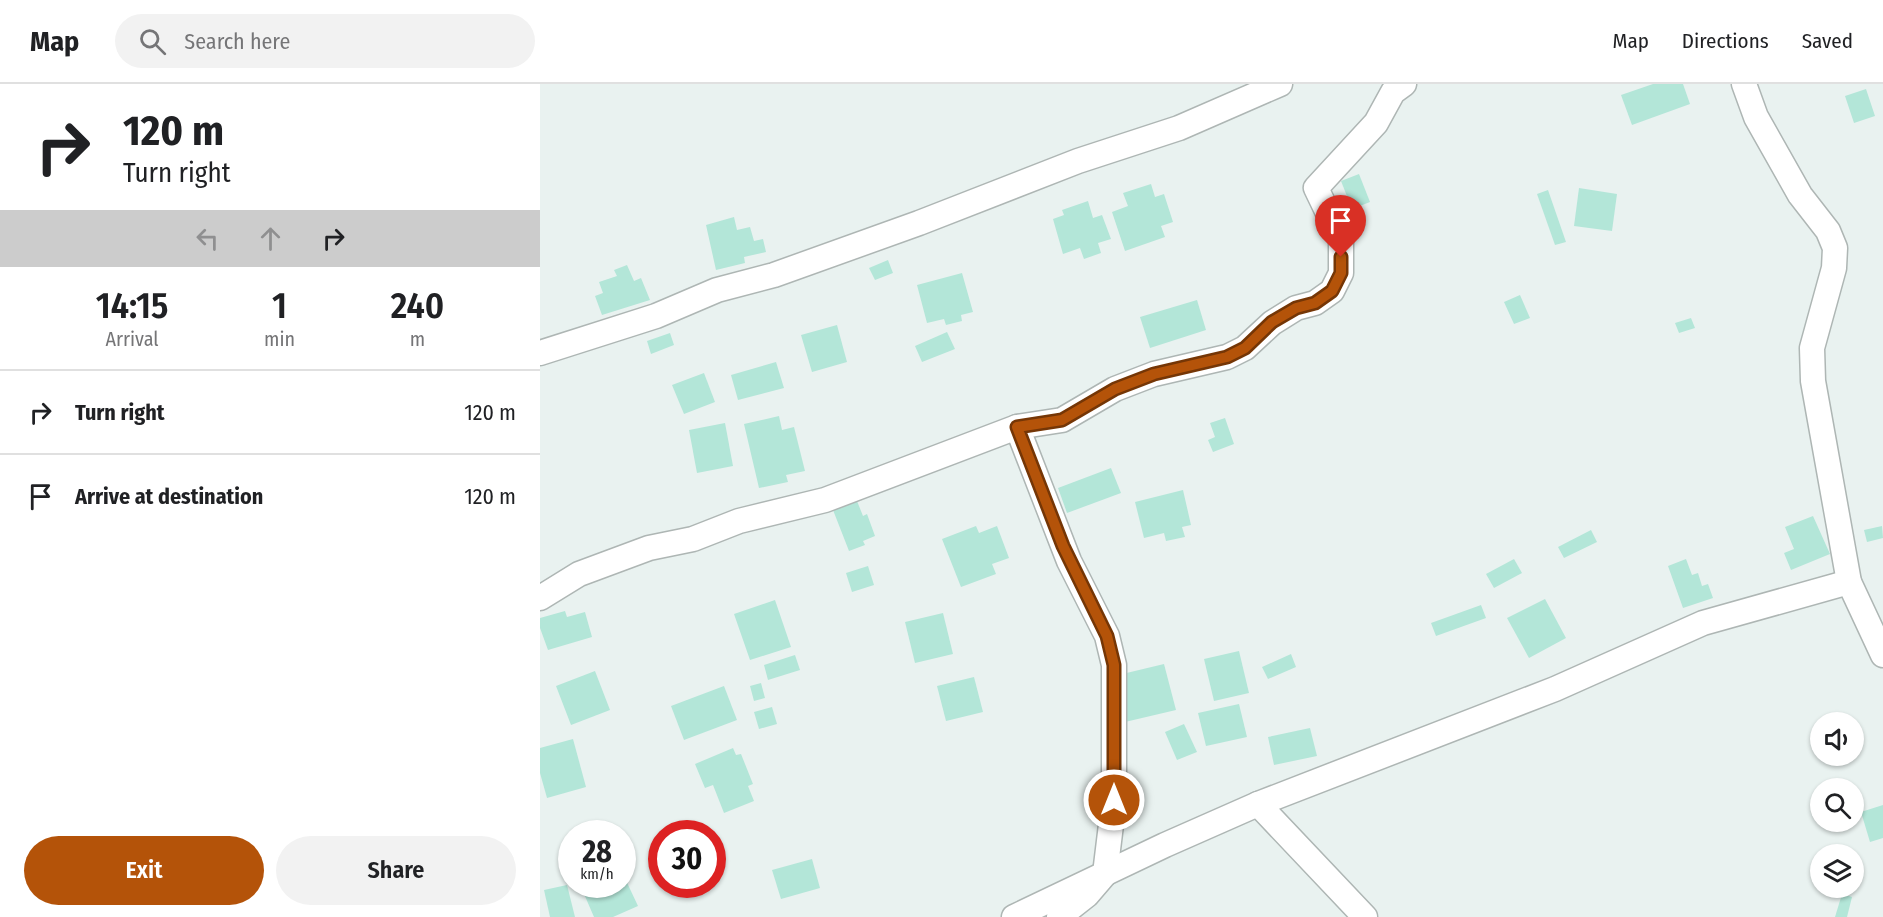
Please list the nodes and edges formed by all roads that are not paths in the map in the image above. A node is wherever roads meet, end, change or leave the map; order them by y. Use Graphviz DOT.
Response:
graph roads {
  1 [pos="1280,84"];
  2 [pos="1404,84"];
  3 [pos="1744,84"];
  4 [pos="540,353"];
  5 [pos="1017,427"];
  6 [pos="1849,582"];
  7 [pos="540,598"];
  8 [pos="1883,655"];
  9 [pos="1258,804"];
  10 [pos="1105,874"];
  11 [pos="1014,917"];
  12 [pos="1059,917"];
  13 [pos="1365,917"];
  1 -- 4 [label="street"];
  2 -- 5 [label="street"];
  3 -- 6 [label="street"];
  5 -- 7 [label="street"];
  5 -- 10 [label="street"];
  6 -- 8 [label="street"];
  6 -- 9 [label="street"];
  9 -- 10 [label="street"];
  9 -- 13 [label="street"];
  10 -- 11 [label="street"];
  10 -- 12 [label="street"];
}
